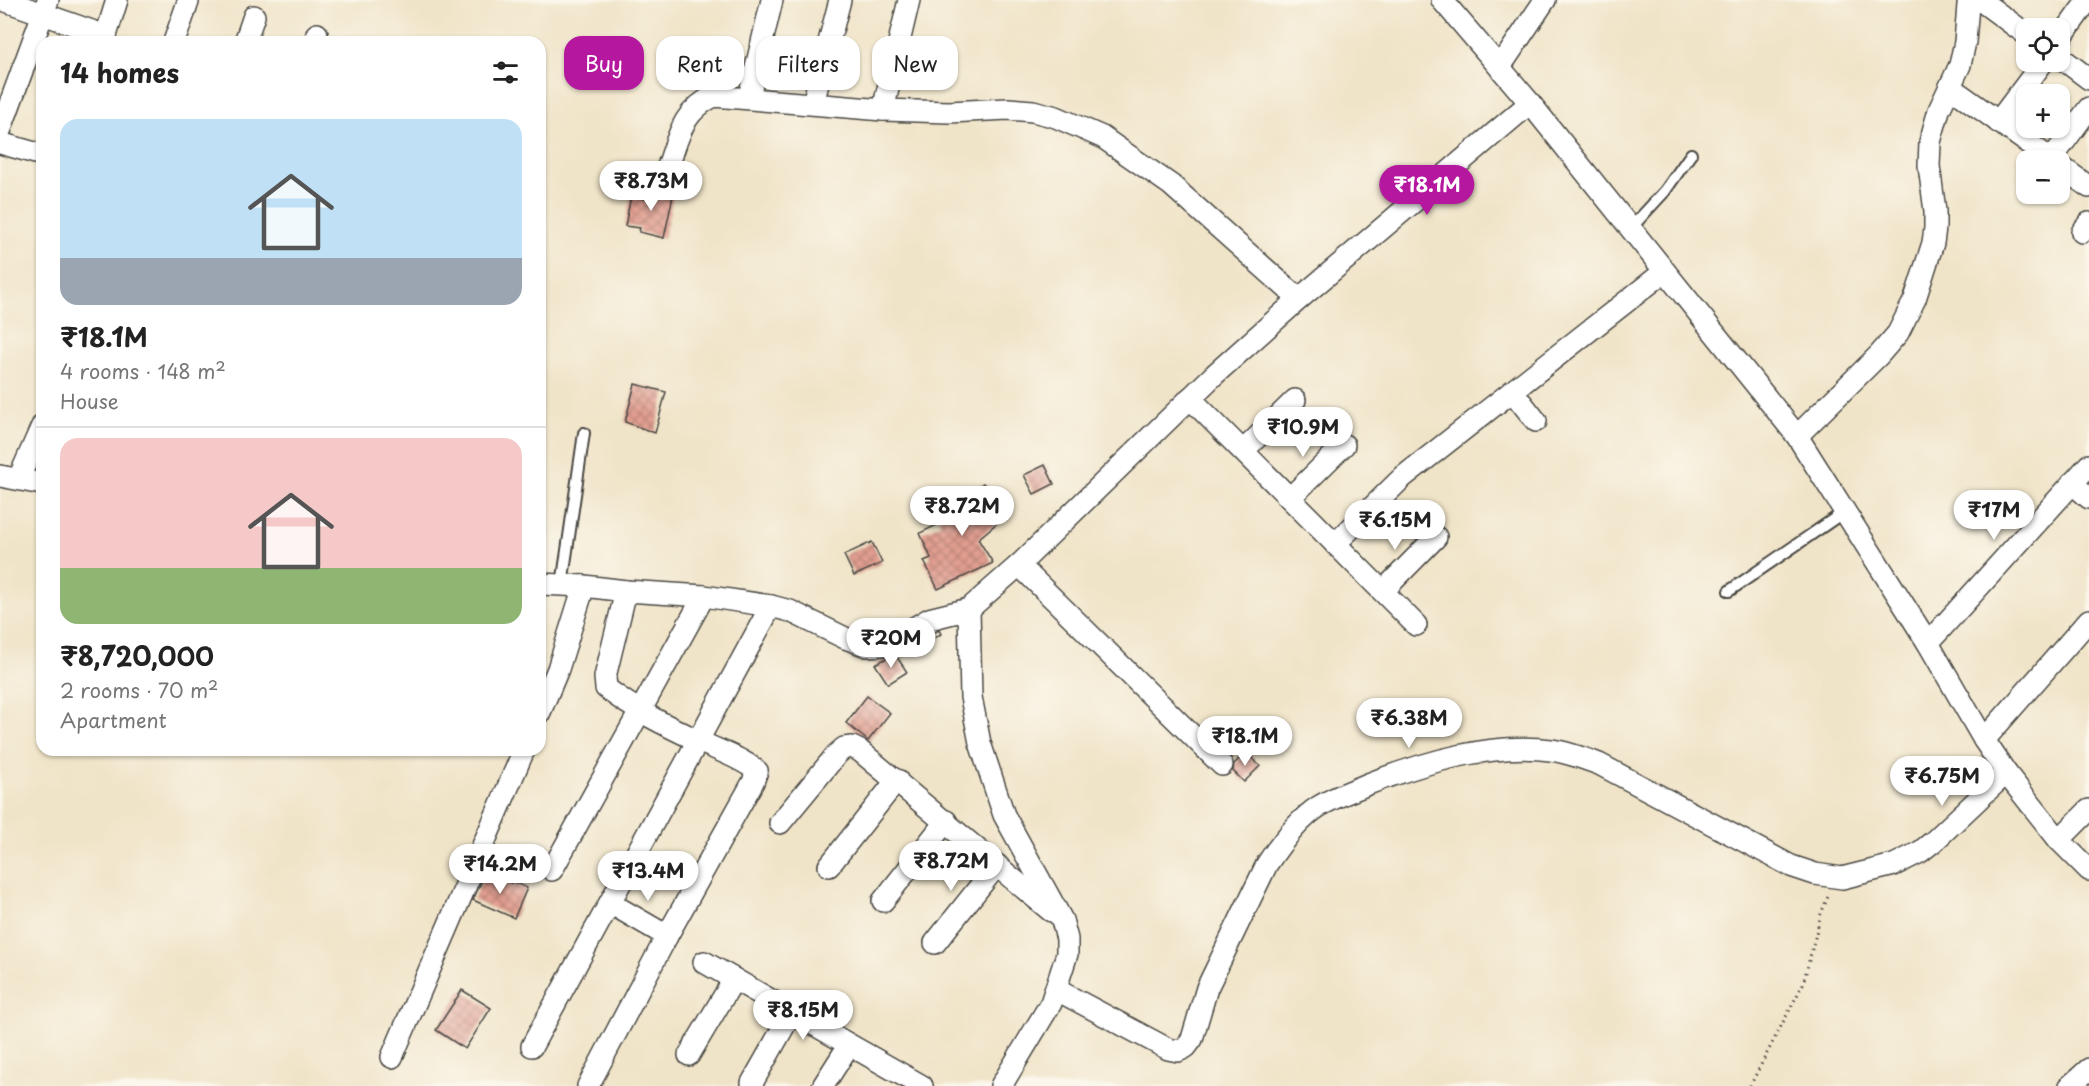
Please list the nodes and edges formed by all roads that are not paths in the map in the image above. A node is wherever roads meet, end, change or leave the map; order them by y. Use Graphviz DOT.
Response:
graph roads {
  1 [pos="3,0"];
  2 [pos="117,0"];
  3 [pos="772,0"];
  4 [pos="840,0"];
  5 [pos="909,0"];
  6 [pos="1442,0"];
  7 [pos="1545,0"];
  8 [pos="1971,0"];
  9 [pos="1980,0"];
  10 [pos="2088,0"];
  11 [pos="188,2"];
  12 [pos="46,7"];
  13 [pos="254,16"];
  14 [pos="2070,25"];
  15 [pos="2016,27"];
  16 [pos="99,36"];
  17 [pos="106,36"];
  18 [pos="176,36"];
  19 [pos="247,36"];
  20 [pos="2070,65"];
  21 [pos="1500,67"];
  22 [pos="2036,72"];
  23 [pos="2089,79"];
  24 [pos="1950,87"];
  25 [pos="748,98"];
  26 [pos="1530,103"];
  27 [pos="813,104"];
  28 [pos="2089,108"];
  29 [pos="883,110"];
  30 [pos="1998,122"];
  31 [pos="0,130"];
  32 [pos="0,143"];
  33 [pos="2037,150"];
  34 [pos="2058,150"];
  35 [pos="36,153"];
  36 [pos="1691,154"];
  37 [pos="667,169"];
  38 [pos="2070,173"];
  39 [pos="2089,187"];
  40 [pos="1630,229"];
  41 [pos="1664,272"];
  42 [pos="1299,299"];
  43 [pos="1513,392"];
  44 [pos="1190,398"];
  45 [pos="1295,400"];
  46 [pos="1536,421"];
  47 [pos="584,433"];
  48 [pos="36,436"];
  49 [pos="1797,436"];
  50 [pos="1344,445"];
  51 [pos="1243,451"];
  52 [pos="2089,465"];
  53 [pos="10,477"];
  54 [pos="36,483"];
  55 [pos="2072,483"];
  56 [pos="1290,498"];
  57 [pos="2089,498"];
  58 [pos="1844,512"];
  59 [pos="1436,537"];
  60 [pos="1335,544"];
  61 [pos="1019,565"];
  62 [pos="546,584"];
  63 [pos="562,585"];
  64 [pos="584,586"];
  65 [pos="626,591"];
  66 [pos="1383,591"];
  67 [pos="1729,591"];
  68 [pos="704,596"];
  69 [pos="771,606"];
  70 [pos="969,609"];
  71 [pos="2089,620"];
  72 [pos="1416,625"];
  73 [pos="1928,643"];
  74 [pos="546,698"];
  75 [pos="640,711"];
  76 [pos="1984,740"];
  77 [pos="698,741"];
  78 [pos="521,756"];
  79 [pos="1222,765"];
  80 [pos="2006,773"];
  81 [pos="897,780"];
  82 [pos="2089,810"];
  83 [pos="946,821"];
  84 [pos="780,823"];
  85 [pos="2059,840"];
  86 [pos="997,865"];
  87 [pos="829,866"];
  88 [pos="552,870"];
  89 [pos="2089,870"];
  90 [pos="883,901"];
  91 [pos="610,903"];
  92 [pos="1062,920"];
  93 [pos="667,936"];
  94 [pos="935,943"];
  95 [pos="704,962"];
  96 [pos="734,979"];
  97 [pos="1057,990"];
  98 [pos="792,1012"];
  99 [pos="849,1045"];
  100 [pos="532,1046"];
  101 [pos="689,1055"];
  102 [pos="392,1057"];
  103 [pos="2089,1070"];
  104 [pos="752,1083"];
  105 [pos="911,1083"];
  106 [pos="588,1086"];
  107 [pos="823,1086"];
  108 [pos="1000,1086"];
  109 [pos="2070,1086"];
  1 -- 12 [label="street"];
  2 -- 17 [label="street"];
  3 -- 25 [label="street"];
  4 -- 27 [label="street"];
  5 -- 29 [label="street"];
  6 -- 21 [label="street"];
  7 -- 21 [label="street"];
  8 -- 24 [label="street"];
  9 -- 15 [label="street"];
  10 -- 14 [label="street"];
  11 -- 18 [label="street"];
  12 -- 16 [label="street"];
  12 -- 31 [label="street"];
  13 -- 19 [label="street"];
  20 -- 23 [label="street"];
  21 -- 26 [label="street"];
  22 -- 30 [label="street"];
  24 -- 30 [label="street"];
  24 -- 49 [label="street"];
  25 -- 27 [label="street"];
  25 -- 37 [label="street"];
  26 -- 40 [label="street"];
  26 -- 42 [label="street"];
  27 -- 29 [label="street"];
  28 -- 34 [label="street"];
  29 -- 42 [label="street"];
  30 -- 33 [label="street"];
  32 -- 35 [label="street"];
  36 -- 40 [label="lane"];
  38 -- 39 [label="street"];
  40 -- 41 [label="street"];
  41 -- 43 [label="street"];
  41 -- 49 [label="street"];
  42 -- 44 [label="street"];
  43 -- 46 [label="street"];
  43 -- 60 [label="street"];
  44 -- 51 [label="street"];
  44 -- 61 [label="street"];
  45 -- 51 [label="street"];
  47 -- 63 [label="lane"];
  48 -- 53 [label="street"];
  49 -- 58 [label="street"];
  50 -- 56 [label="street"];
  51 -- 56 [label="street"];
  52 -- 55 [label="street"];
  53 -- 54 [label="street"];
  55 -- 57 [label="street"];
  55 -- 73 [label="street"];
  56 -- 60 [label="street"];
  58 -- 67 [label="lane"];
  58 -- 73 [label="street"];
  59 -- 66 [label="street"];
  60 -- 66 [label="street"];
  61 -- 70 [label="street"];
  61 -- 79 [label="street"];
  62 -- 63 [label="street"];
  63 -- 64 [label="street"];
  64 -- 65 [label="street"];
  64 -- 74 [label="street"];
  65 -- 68 [label="street"];
  65 -- 75 [label="street"];
  66 -- 72 [label="street"];
  68 -- 69 [label="street"];
  68 -- 75 [label="street"];
  69 -- 70 [label="street"];
  69 -- 77 [label="street"];
  70 -- 92 [label="street"];
  71 -- 76 [label="street"];
  73 -- 76 [label="street"];
  75 -- 77 [label="street"];
  75 -- 88 [label="street"];
  76 -- 80 [label="street"];
  77 -- 91 [label="street"];
  77 -- 93 [label="street"];
  78 -- 102 [label="street"];
  80 -- 85 [label="street"];
  80 -- 97 [label="street"];
  81 -- 83 [label="street"];
  81 -- 84 [label="street"];
  81 -- 87 [label="street"];
  82 -- 85 [label="street"];
  83 -- 86 [label="street"];
  83 -- 90 [label="street"];
  85 -- 89 [label="street"];
  86 -- 92 [label="street"];
  86 -- 94 [label="street"];
  91 -- 93 [label="street"];
  91 -- 100 [label="street"];
  92 -- 97 [label="street"];
  93 -- 106 [label="street"];
  95 -- 96 [label="street"];
  96 -- 98 [label="street"];
  96 -- 101 [label="street"];
  97 -- 108 [label="street"];
  98 -- 99 [label="street"];
  98 -- 104 [label="street"];
  99 -- 105 [label="street"];
  99 -- 107 [label="street"];
  103 -- 109 [label="street"];
}
